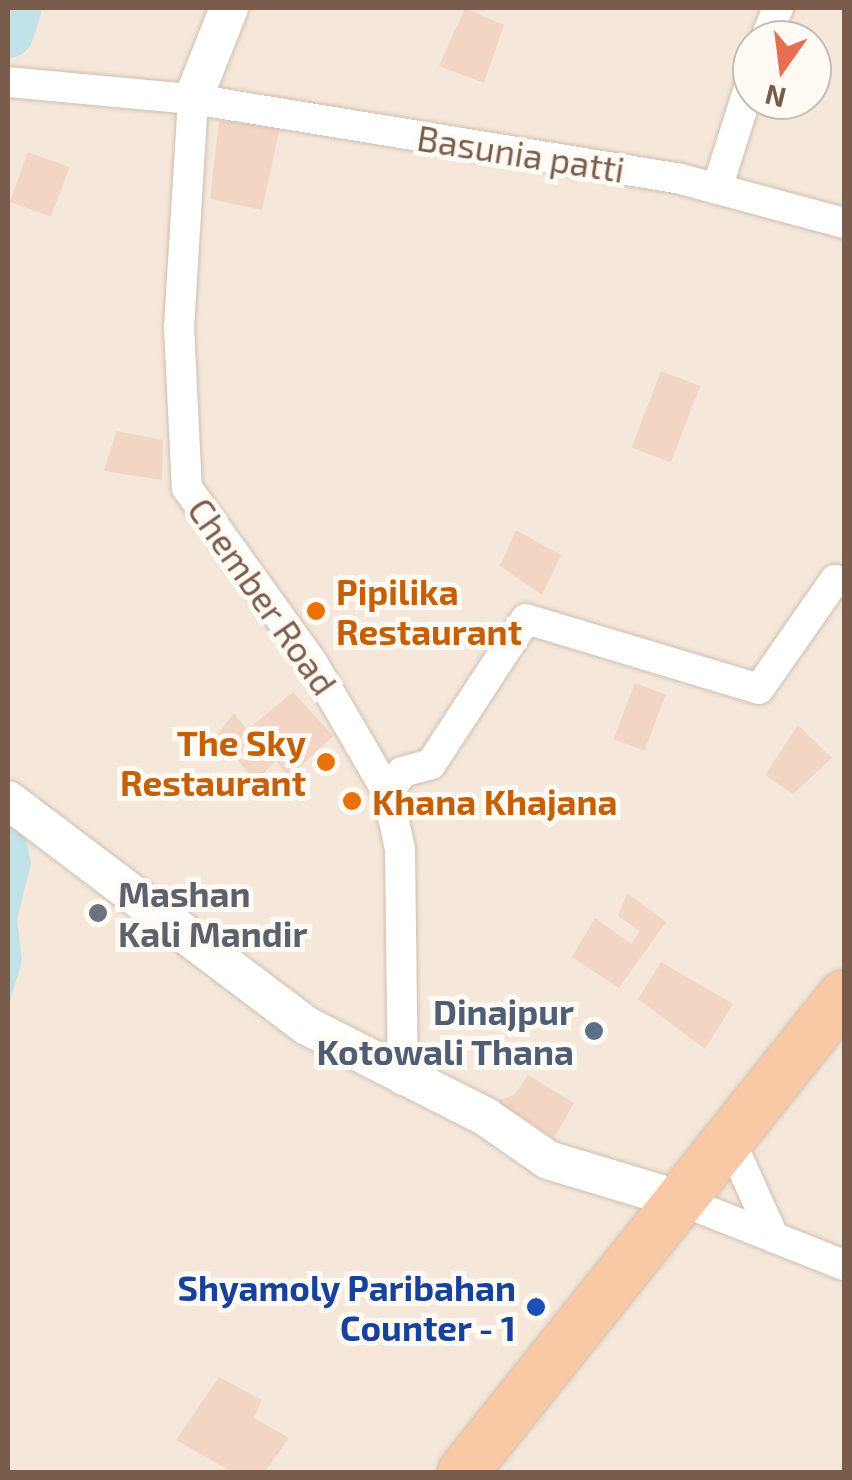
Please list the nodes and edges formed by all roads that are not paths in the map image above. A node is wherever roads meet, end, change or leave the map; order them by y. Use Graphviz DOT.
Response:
graph roads {
  1 [pos="229,8"];
  2 [pos="20,84"];
  3 [pos="193,99"];
  4 [pos="739,120"];
  5 [pos="718,189"];
  6 [pos="844,223"];
  7 [pos="844,583"];
  8 [pos="388,792"];
  9 [pos="8,800"];
  10 [pos="844,995"];
  11 [pos="403,1080"];
  12 [pos="728,1136"];
  13 [pos="677,1200"];
  14 [pos="774,1238"];
  15 [pos="844,1265"];
  16 [pos="463,1472"];
  1 -- 3 [label="street"];
  2 -- 3 [label="street, Basunia patti"];
  3 -- 5 [label="street, Basunia patti"];
  3 -- 8 [label="street, Chember Road"];
  4 -- 5 [label="street"];
  5 -- 6 [label="street, Basunia patti"];
  7 -- 8 [label="street"];
  8 -- 11 [label="street, Chember Road"];
  9 -- 11 [label="street"];
  10 -- 12 [label="highway"];
  11 -- 13 [label="street"];
  12 -- 13 [label="highway"];
  12 -- 14 [label="street"];
  13 -- 14 [label="street"];
  13 -- 16 [label="highway"];
  14 -- 15 [label="street"];
}
